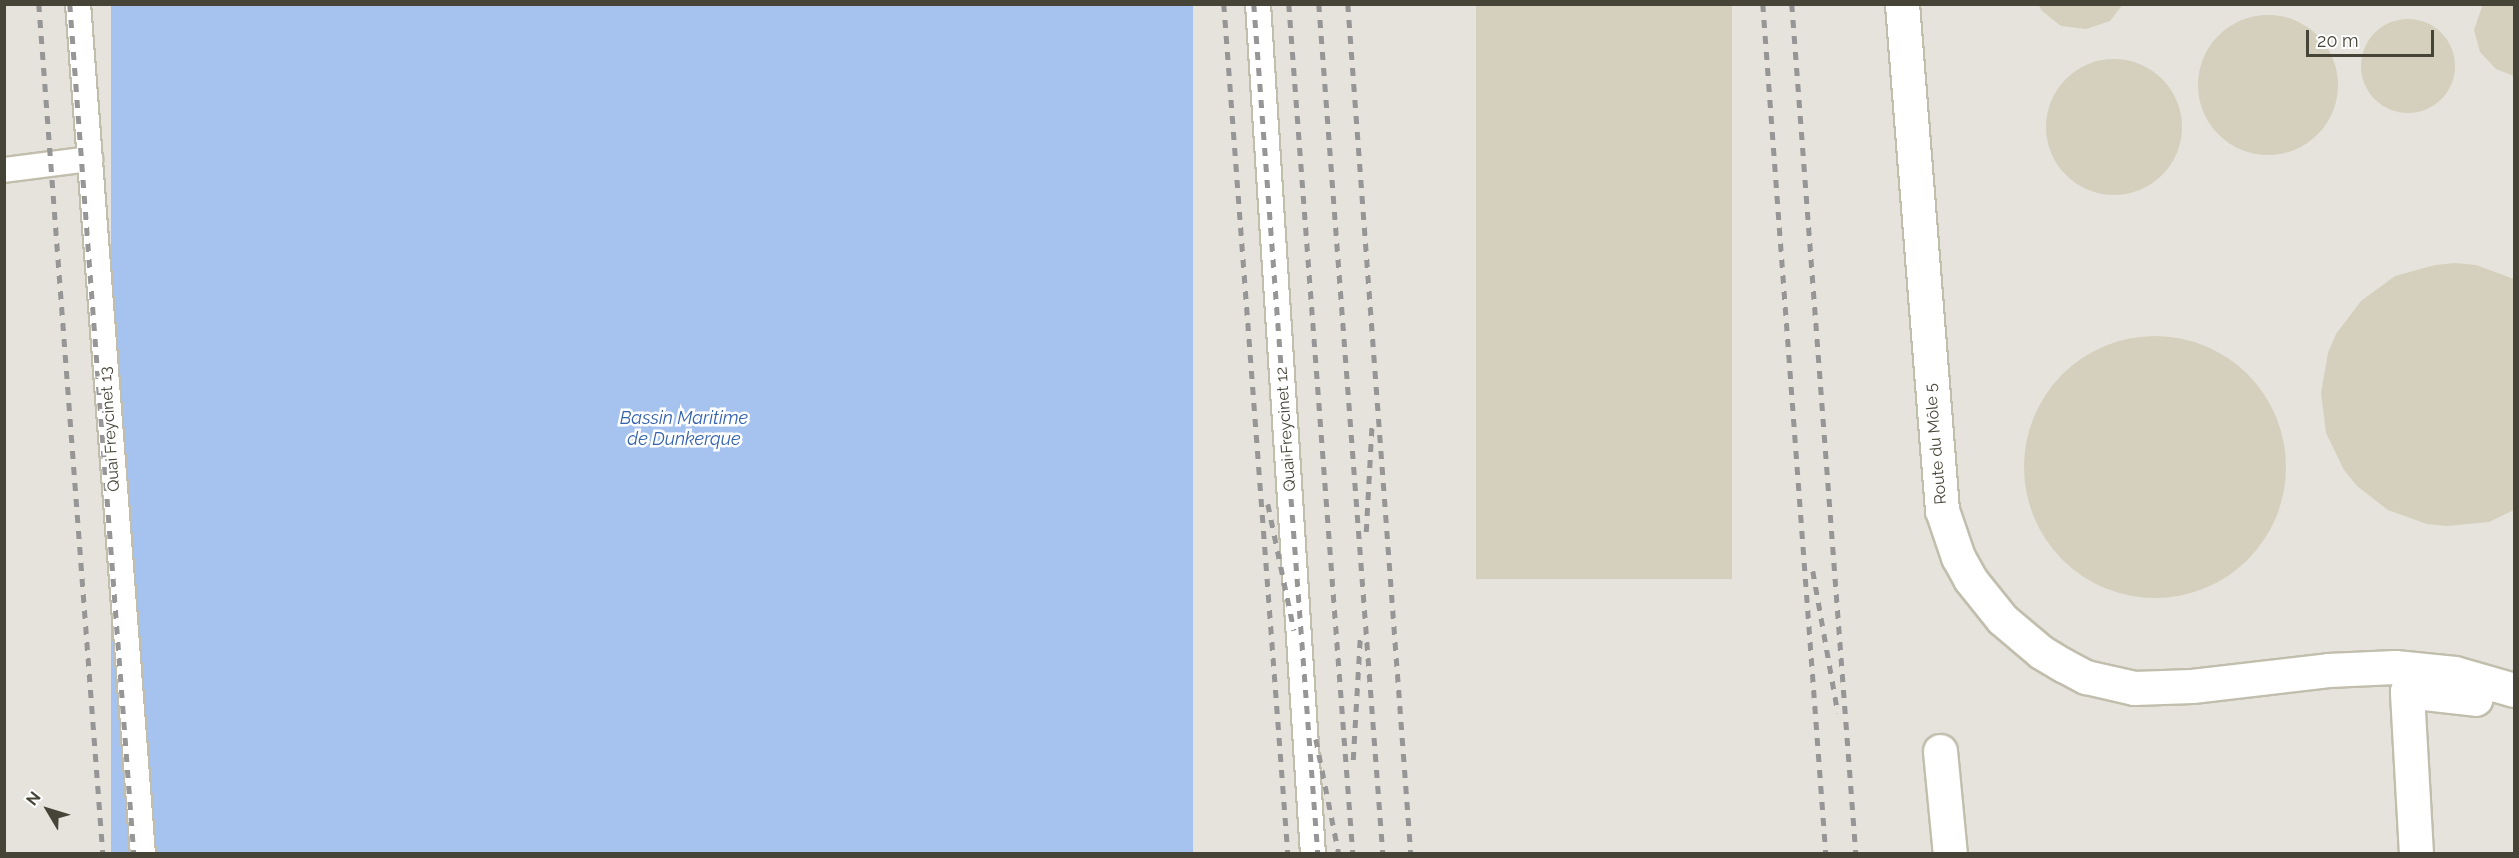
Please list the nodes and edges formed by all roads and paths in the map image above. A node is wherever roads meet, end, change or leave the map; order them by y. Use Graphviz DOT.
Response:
graph roads {
  1 [pos="78,4"];
  2 [pos="1257,4"];
  3 [pos="1902,4"];
  4 [pos="90,159"];
  5 [pos="4,170"];
  6 [pos="2514,690"];
  7 [pos="2514,711"];
  8 [pos="1940,751"];
  9 [pos="143,854"];
  10 [pos="1313,854"];
  11 [pos="1950,854"];
  12 [pos="2416,854"];
  1 -- 4 [label="lane, Quai Freycinet 13"];
  2 -- 10 [label="lane, Quai Freycinet 12"];
  3 -- 6 [label="street, Route du Môle 5"];
  4 -- 5 [label="lane"];
  4 -- 9 [label="lane, Quai Freycinet 13"];
  7 -- 12 [label="street"];
  8 -- 11 [label="street"];
}
